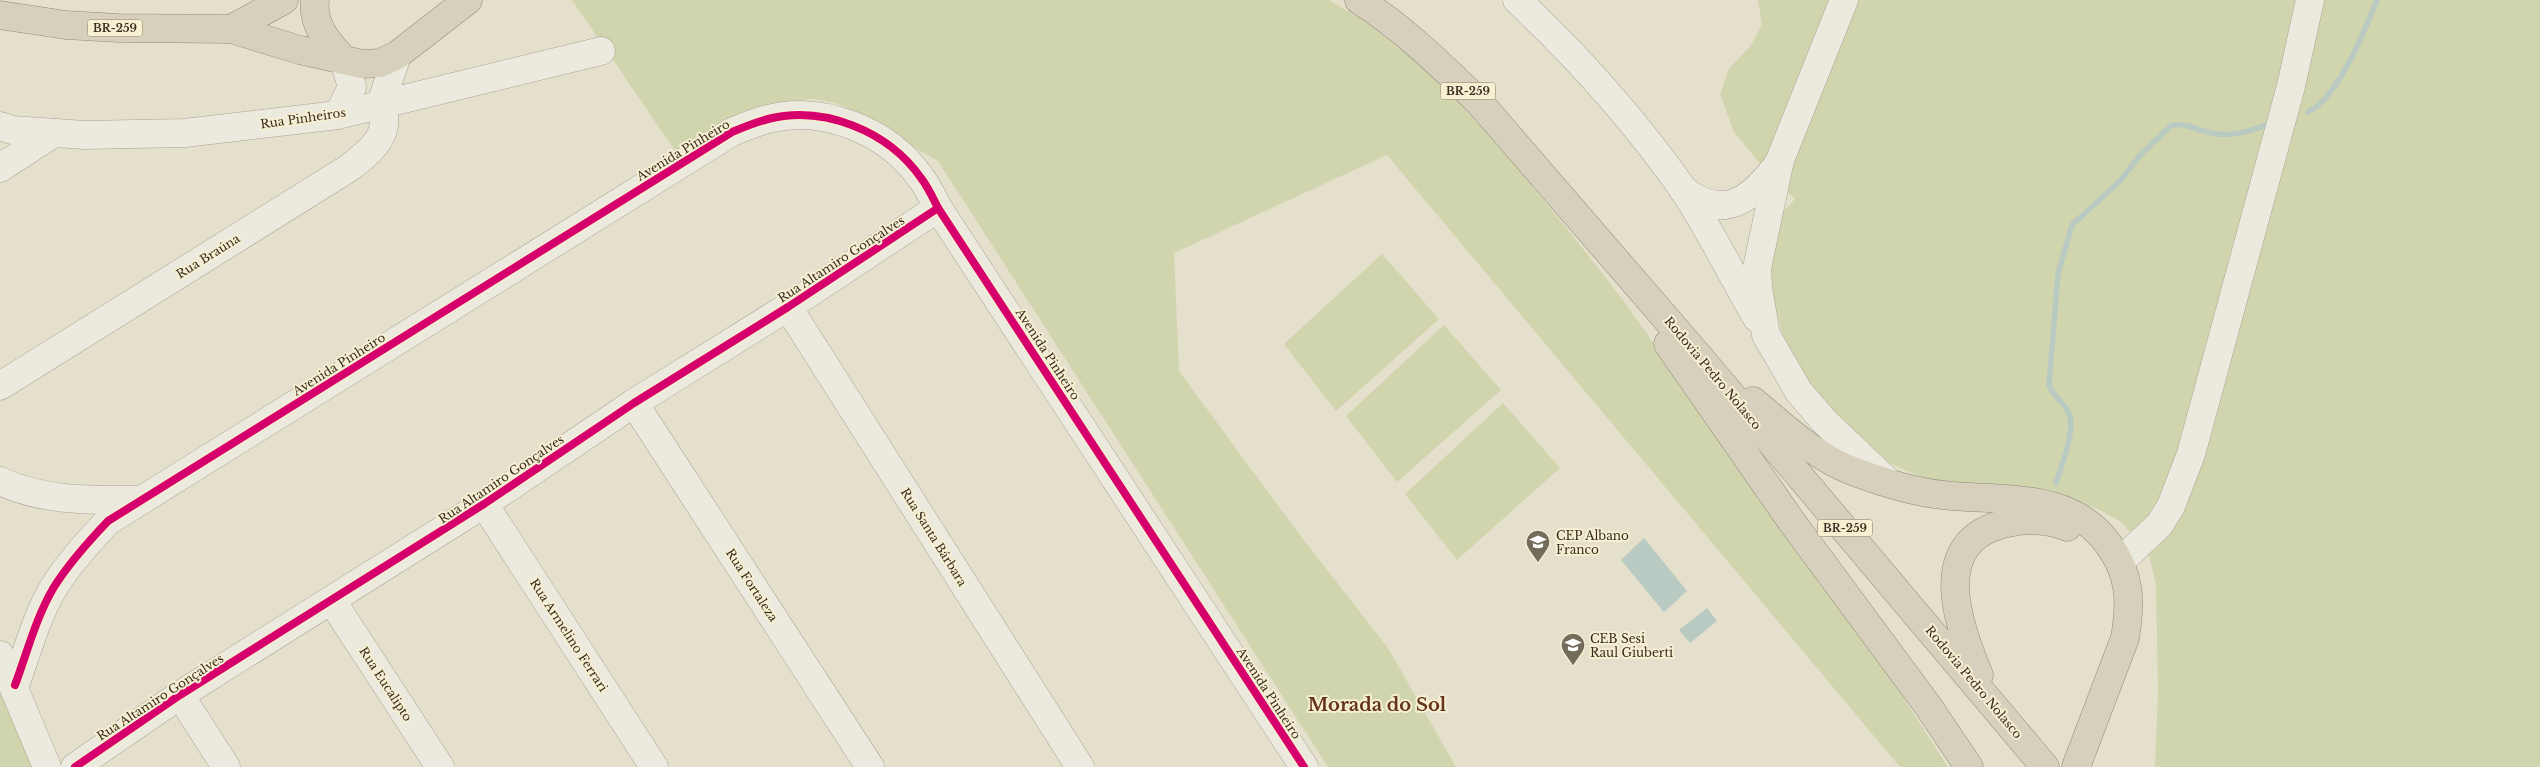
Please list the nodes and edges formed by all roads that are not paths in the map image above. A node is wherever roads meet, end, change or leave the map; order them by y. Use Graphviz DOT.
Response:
graph roads {
  1 [pos="284,0"];
  2 [pos="315,0"];
  3 [pos="434,0"];
  4 [pos="468,0"];
  5 [pos="1359,0"];
  6 [pos="1517,0"];
  7 [pos="1844,0"];
  8 [pos="2310,0"];
  9 [pos="0,15"];
  10 [pos="231,29"];
  11 [pos="427,31"];
  12 [pos="601,51"];
  13 [pos="397,55"];
  14 [pos="344,60"];
  15 [pos="381,104"];
  16 [pos="338,115"];
  17 [pos="0,126"];
  18 [pos="54,133"];
  19 [pos="1780,160"];
  20 [pos="0,168"];
  21 [pos="1683,190"];
  22 [pos="1563,197"];
  23 [pos="938,208"];
  24 [pos="788,308"];
  25 [pos="1766,335"];
  26 [pos="1701,359"];
  27 [pos="0,386"];
  28 [pos="634,403"];
  29 [pos="0,481"];
  30 [pos="1887,481"];
  31 [pos="142,500"];
  32 [pos="484,504"];
  33 [pos="2121,561"];
  34 [pos="332,601"];
  35 [pos="0,655"];
  36 [pos="15,685"];
  37 [pos="180,695"];
  38 [pos="1988,697"];
  39 [pos="2038,758"];
  40 [pos="47,767"];
  41 [pos="75,767"];
  42 [pos="226,767"];
  43 [pos="440,767"];
  44 [pos="654,767"];
  45 [pos="870,767"];
  46 [pos="1080,767"];
  47 [pos="1304,767"];
  48 [pos="1969,767"];
  49 [pos="2064,767"];
  50 [pos="2076,767"];
  1 -- 10 [label="highway, BR-259"];
  2 -- 14 [label="highway"];
  3 -- 11 [label="highway"];
  4 -- 11 [label="highway, BR-259"];
  5 -- 22 [label="highway, Rodovia Pedro Nolasco / BR-259"];
  6 -- 21 [label="street"];
  7 -- 19 [label="street"];
  8 -- 33 [label="street"];
  9 -- 10 [label="highway, BR-259"];
  10 -- 14 [label="highway, BR-259"];
  11 -- 13 [label="highway, BR-259"];
  12 -- 15 [label="street, Rua Pinheiros"];
  13 -- 14 [label="highway, BR-259"];
  13 -- 15 [label="street"];
  14 -- 16 [label="street"];
  15 -- 16 [label="street, Rua Pinheiros"];
  15 -- 27 [label="street, Rua Braúna"];
  16 -- 18 [label="street, Rua Pinheiros"];
  17 -- 18 [label="street, Rua Pinheiros"];
  18 -- 20 [label="street"];
  19 -- 21 [label="street"];
  19 -- 25 [label="street"];
  21 -- 25 [label="street"];
  22 -- 26 [label="highway, Rodovia Pedro Nolasco / BR-259"];
  22 -- 48 [label="highway"];
  23 -- 24 [label="street, Rua Altamiro Gonçalves"];
  23 -- 31 [label="street, Avenida Pinheiro"];
  23 -- 47 [label="street, Avenida Pinheiro"];
  24 -- 28 [label="street, Rua Altamiro Gonçalves"];
  24 -- 46 [label="street, Rua Santa Bárbara"];
  25 -- 30 [label="street"];
  26 -- 30 [label="highway"];
  26 -- 38 [label="highway, Rodovia Pedro Nolasco / BR-259"];
  28 -- 32 [label="street, Rua Altamiro Gonçalves"];
  28 -- 45 [label="street, Rua Fortaleza"];
  29 -- 31 [label="street"];
  30 -- 33 [label="highway"];
  31 -- 36 [label="street, Avenida Pinheiro"];
  32 -- 34 [label="street, Rua Altamiro Gonçalves"];
  32 -- 44 [label="street, Rua Armelino Ferrari"];
  33 -- 50 [label="highway"];
  34 -- 37 [label="street, Rua Altamiro Gonçalves"];
  34 -- 43 [label="street, Rua Eucalipto"];
  35 -- 36 [label="street"];
  36 -- 40 [label="street"];
  37 -- 41 [label="street, Rua Altamiro Gonçalves"];
  37 -- 42 [label="street"];
  38 -- 39 [label="highway, Rodovia Pedro Nolasco / BR-259"];
  38 -- 49 [label="highway"];
}
